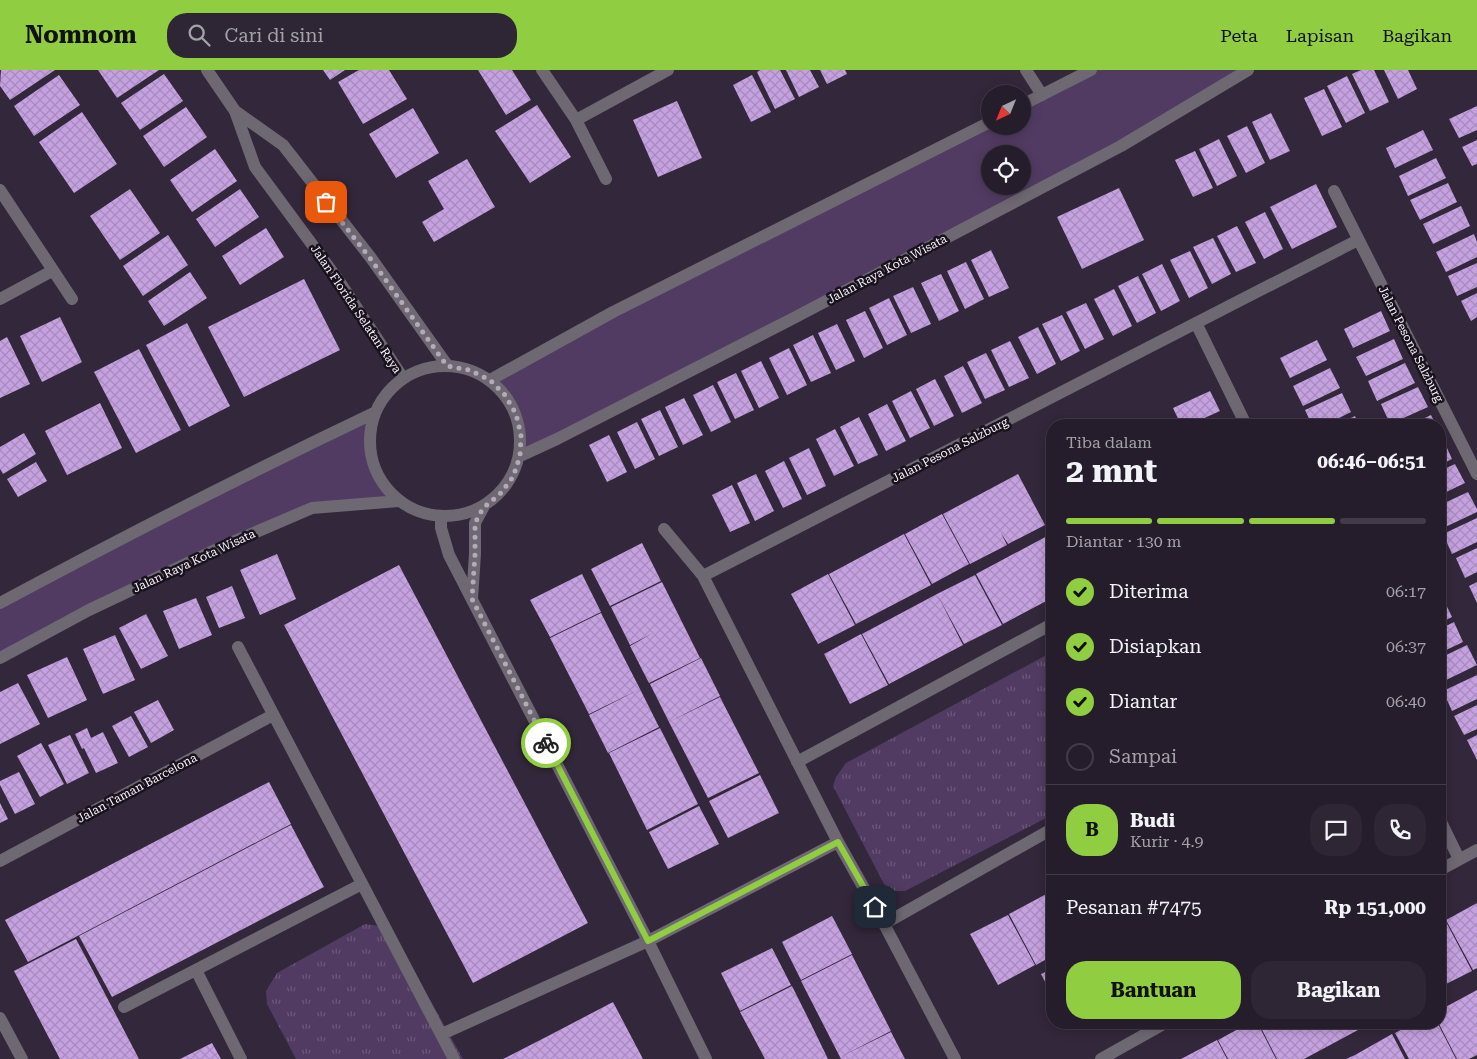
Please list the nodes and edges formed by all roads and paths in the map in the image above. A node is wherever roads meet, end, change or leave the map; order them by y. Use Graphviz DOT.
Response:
graph roads {
  1 [pos="207,70"];
  2 [pos="542,70"];
  3 [pos="668,70"];
  4 [pos="1026,70"];
  5 [pos="1091,70"];
  6 [pos="1248,70"];
  7 [pos="1042,95"];
  8 [pos="1031,100"];
  9 [pos="235,111"];
  10 [pos="576,120"];
  11 [pos="981,127"];
  12 [pos="606,179"];
  13 [pos="0,190"];
  14 [pos="1334,191"];
  15 [pos="1358,240"];
  16 [pos="52,271"];
  17 [pos="0,299"];
  18 [pos="72,299"];
  19 [pos="1196,323"];
  20 [pos="447,366"];
  21 [pos="403,378"];
  22 [pos="490,380"];
  23 [pos="374,413"];
  24 [pos="1243,419"];
  25 [pos="520,456"];
  26 [pos="1477,474"];
  27 [pos="399,501"];
  28 [pos="483,508"];
  29 [pos="441,518"];
  30 [pos="664,529"];
  31 [pos="703,576"];
  32 [pos="472,599"];
  33 [pos="0,603"];
  34 [pos="1046,627"];
  35 [pos="238,647"];
  36 [pos="0,658"];
  37 [pos="273,715"];
  38 [pos="797,762"];
  39 [pos="1046,832"];
  40 [pos="1446,832"];
  41 [pos="838,842"];
  42 [pos="1477,850"];
  43 [pos="1459,859"];
  44 [pos="0,861"];
  45 [pos="1446,867"];
  46 [pos="362,884"];
  47 [pos="884,924"];
  48 [pos="648,941"];
  49 [pos="196,970"];
  50 [pos="124,1007"];
  51 [pos="0,1018"];
  52 [pos="1155,1029"];
  53 [pos="442,1034"];
  54 [pos="22,1059"];
  55 [pos="241,1059"];
  56 [pos="454,1059"];
  57 [pos="706,1059"];
  58 [pos="955,1059"];
  59 [pos="1101,1059"];
  1 -- 9 [label="street, Jalan Florida Selatan Raya"];
  2 -- 10 [label="street"];
  3 -- 10 [label="street"];
  4 -- 7 [label="street"];
  5 -- 7 [label="street"];
  6 -- 25 [label="street, Jalan Raya Kota Wisata"];
  7 -- 8 [label="street"];
  9 -- 20 [label="street, Jalan Florida Selatan Raya"];
  9 -- 21 [label="street, Jalan Florida Selatan Raya"];
  10 -- 12 [label="street"];
  11 -- 22 [label="street"];
  13 -- 16 [label="street"];
  14 -- 15 [label="street, Jalan Pesona Salzburg"];
  15 -- 19 [label="street, Jalan Pesona Salzburg"];
  15 -- 26 [label="street, Jalan Pesona Salzburg"];
  16 -- 17 [label="street"];
  16 -- 18 [label="street"];
  19 -- 24 [label="street"];
  19 -- 31 [label="street, Jalan Pesona Salzburg"];
  20 -- 21 [label="street"];
  20 -- 22 [label="street"];
  21 -- 23 [label="street"];
  22 -- 25 [label="street"];
  23 -- 27 [label="street"];
  23 -- 33 [label="street"];
  25 -- 28 [label="street"];
  27 -- 29 [label="street"];
  27 -- 36 [label="street, Jalan Raya Kota Wisata"];
  28 -- 29 [label="street"];
  28 -- 32 [label="street"];
  29 -- 32 [label="street"];
  30 -- 31 [label="street"];
  31 -- 38 [label="street"];
  32 -- 48 [label="street"];
  34 -- 38 [label="street"];
  35 -- 37 [label="street"];
  37 -- 44 [label="street, Jalan Taman Barcelona"];
  37 -- 46 [label="street"];
  38 -- 41 [label="street"];
  39 -- 47 [label="street"];
  40 -- 43 [label="street"];
  41 -- 47 [label="street"];
  41 -- 48 [label="street"];
  42 -- 43 [label="street"];
  43 -- 45 [label="street"];
  46 -- 49 [label="street"];
  46 -- 53 [label="street"];
  47 -- 58 [label="street"];
  48 -- 53 [label="street"];
  48 -- 57 [label="street"];
  49 -- 50 [label="street"];
  49 -- 55 [label="street"];
  51 -- 54 [label="street"];
  52 -- 59 [label="street"];
  53 -- 56 [label="street"];
}
